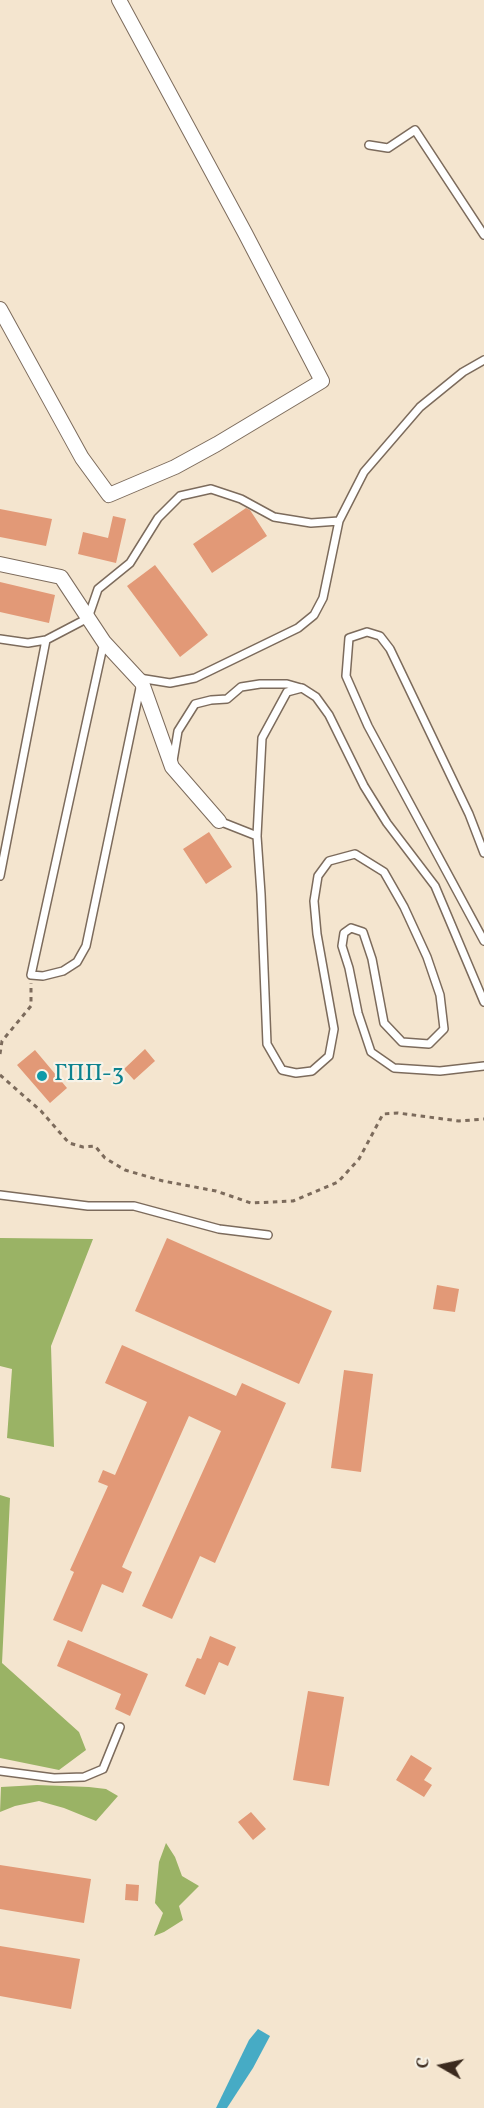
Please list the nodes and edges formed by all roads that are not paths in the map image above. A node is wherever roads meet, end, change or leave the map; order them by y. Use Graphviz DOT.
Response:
graph roads {
  1 [pos="119,0"];
  2 [pos="369,145"];
  3 [pos="484,235"];
  4 [pos="0,309"];
  5 [pos="484,360"];
  6 [pos="339,521"];
  7 [pos="0,564"];
  8 [pos="88,618"];
  9 [pos="0,639"];
  10 [pos="46,640"];
  11 [pos="104,642"];
  12 [pos="137,678"];
  13 [pos="302,688"];
  14 [pos="172,767"];
  15 [pos="219,821"];
  16 [pos="257,836"];
  17 [pos="484,853"];
  18 [pos="0,876"];
  19 [pos="484,941"];
  20 [pos="484,1002"];
  21 [pos="484,1066"];
  22 [pos="0,1195"];
  23 [pos="268,1235"];
  24 [pos="120,1727"];
  25 [pos="0,1771"];
  1 -- 4 [label="street"];
  2 -- 3 [label="lane"];
  5 -- 6 [label="lane"];
  6 -- 8 [label="lane"];
  6 -- 12 [label="lane"];
  7 -- 8 [label="street"];
  8 -- 10 [label="lane"];
  8 -- 11 [label="street"];
  9 -- 10 [label="lane"];
  10 -- 18 [label="lane"];
  11 -- 12 [label="street"];
  11 -- 12 [label="lane"];
  12 -- 14 [label="street"];
  13 -- 14 [label="lane"];
  13 -- 16 [label="lane"];
  13 -- 20 [label="lane"];
  14 -- 15 [label="street"];
  15 -- 16 [label="lane"];
  16 -- 21 [label="lane"];
  17 -- 19 [label="lane"];
  22 -- 23 [label="lane"];
  24 -- 25 [label="lane"];
}
